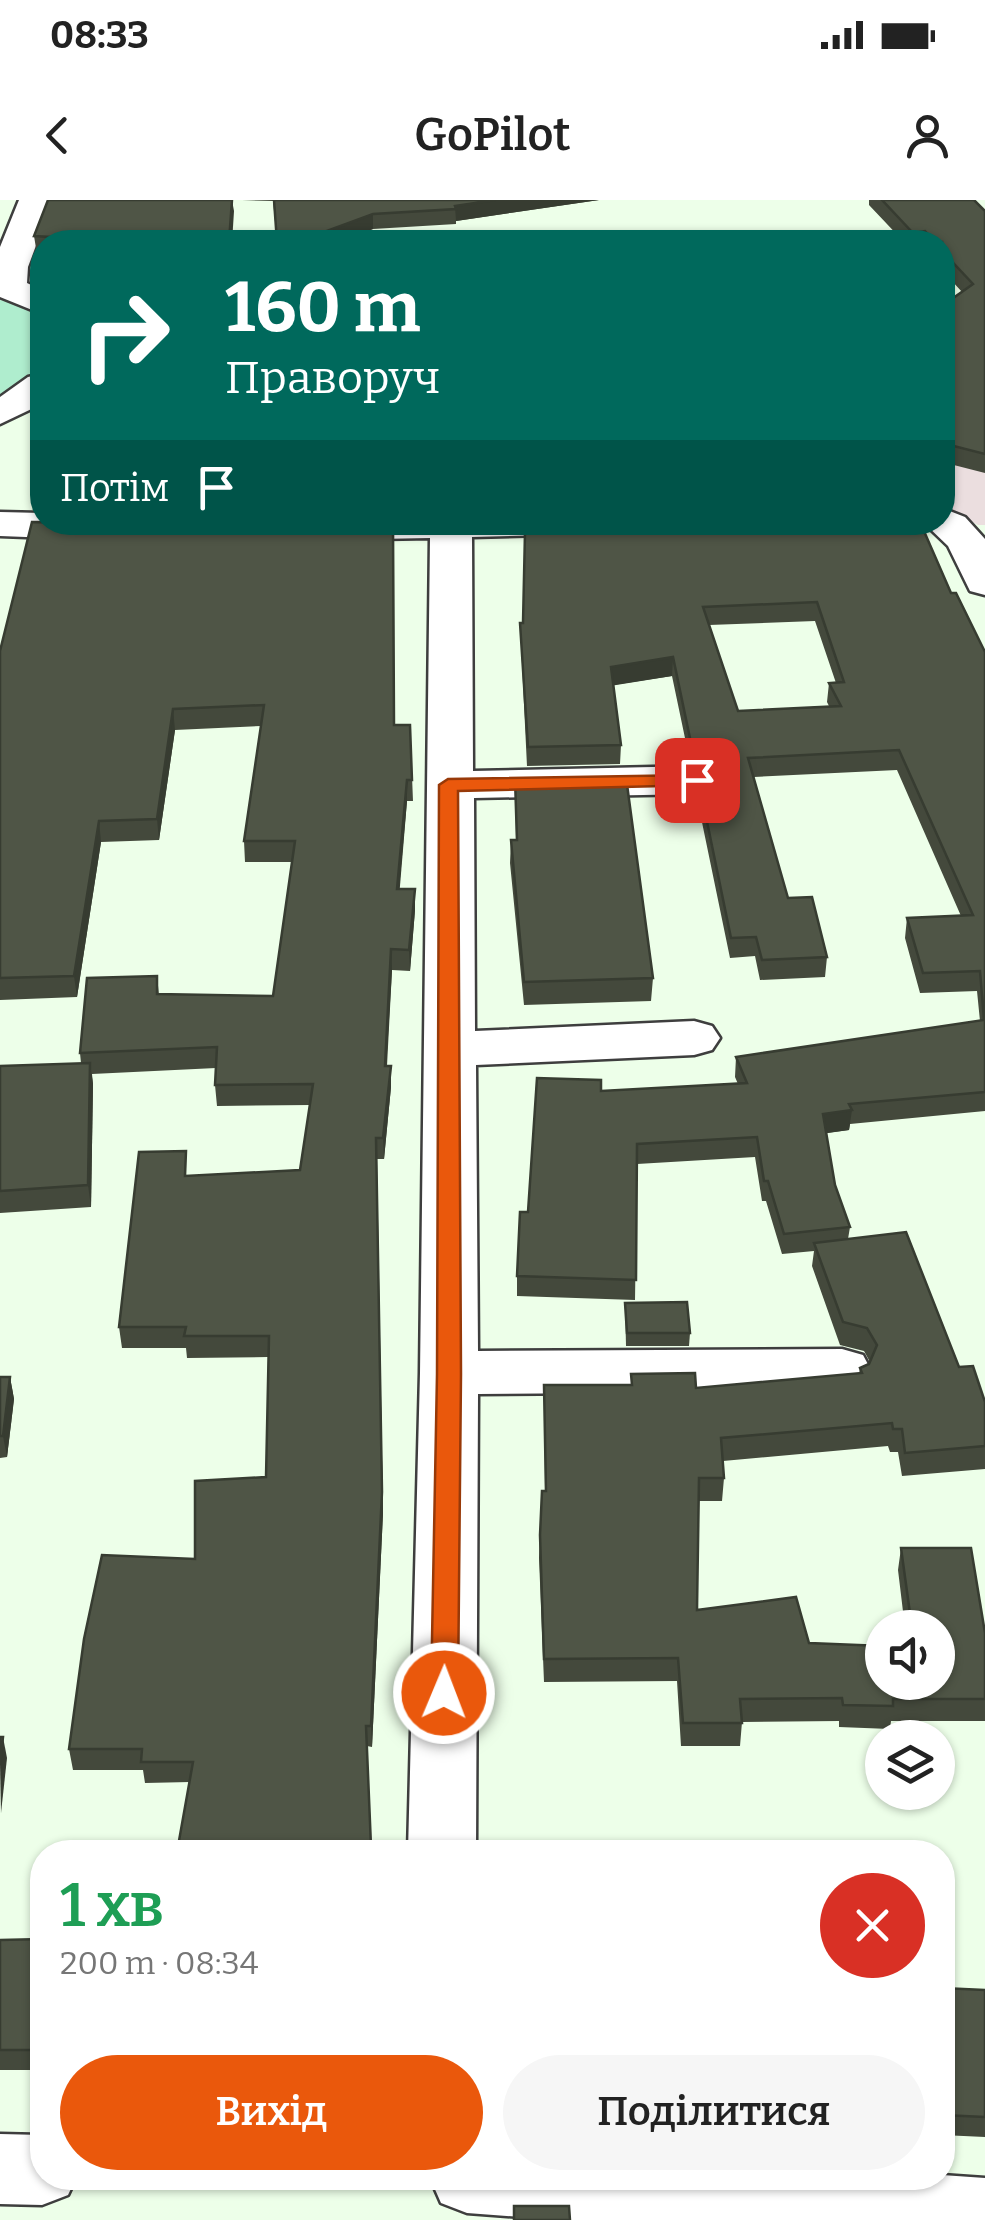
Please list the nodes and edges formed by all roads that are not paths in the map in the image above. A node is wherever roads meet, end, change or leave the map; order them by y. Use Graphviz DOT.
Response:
graph roads {
  1 [pos="36,200"];
  2 [pos="17,294"];
  3 [pos="30,396"];
  4 [pos="0,412"];
  5 [pos="0,524"];
  6 [pos="30,525"];
  7 [pos="955,527"];
  8 [pos="451,535"];
  9 [pos="985,582"];
  10 [pos="697,780"];
  11 [pos="448,785"];
  12 [pos="694,1038"];
  13 [pos="449,1049"];
  14 [pos="842,1370"];
  15 [pos="449,1374"];
  16 [pos="442,1840"];
  17 [pos="0,2169"];
  18 [pos="30,2170"];
  19 [pos="640,2190"];
  20 [pos="985,2214"];
  1 -- 2 [label="street"];
  3 -- 4 [label="street"];
  5 -- 6 [label="street"];
  7 -- 9 [label="street"];
  8 -- 11 [label="street"];
  10 -- 11 [label="street"];
  11 -- 13 [label="street"];
  12 -- 13 [label="street"];
  13 -- 15 [label="street"];
  14 -- 15 [label="street"];
  15 -- 16 [label="street"];
  17 -- 18 [label="street"];
  19 -- 20 [label="street"];
}
